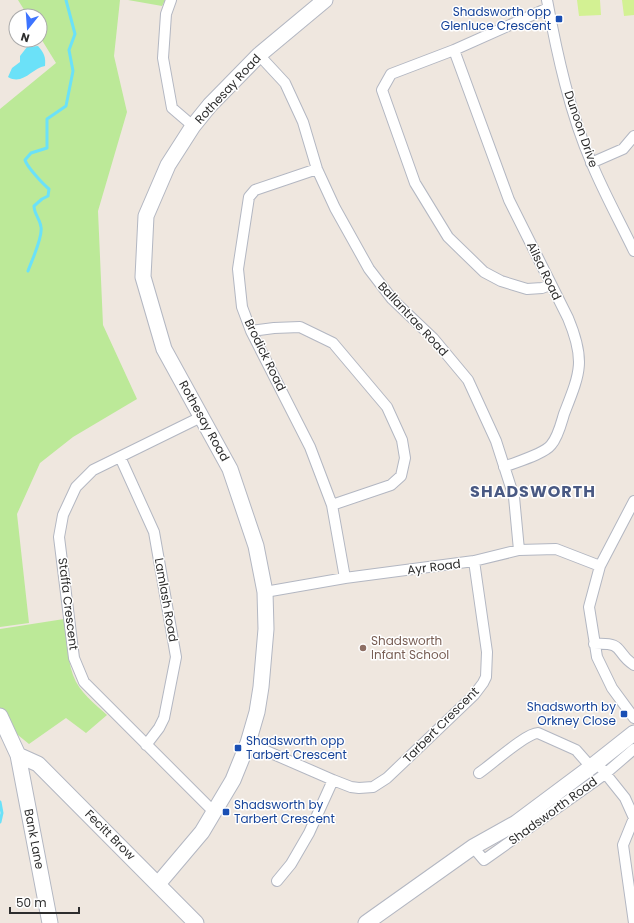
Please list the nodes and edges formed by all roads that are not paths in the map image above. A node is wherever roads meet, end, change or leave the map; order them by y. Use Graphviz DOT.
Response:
graph roads {
  1 [pos="171,0"];
  2 [pos="325,0"];
  3 [pos="547,4"];
  4 [pos="454,50"];
  5 [pos="259,55"];
  6 [pos="193,126"];
  7 [pos="634,136"];
  8 [pos="591,163"];
  9 [pos="317,169"];
  10 [pos="634,251"];
  11 [pos="550,284"];
  12 [pos="251,331"];
  13 [pos="201,417"];
  14 [pos="120,457"];
  15 [pos="504,467"];
  16 [pos="634,501"];
  17 [pos="332,505"];
  18 [pos="520,550"];
  19 [pos="474,562"];
  20 [pos="600,566"];
  21 [pos="345,578"];
  22 [pos="265,592"];
  23 [pos="594,644"];
  24 [pos="634,665"];
  25 [pos="0,716"];
  26 [pos="634,718"];
  27 [pos="634,733"];
  28 [pos="248,743"];
  29 [pos="146,745"];
  30 [pos="634,749"];
  31 [pos="18,755"];
  32 [pos="598,767"];
  33 [pos="479,773"];
  34 [pos="333,780"];
  35 [pos="214,812"];
  36 [pos="277,881"];
  37 [pos="158,884"];
  38 [pos="50,923"];
  39 [pos="196,923"];
  40 [pos="366,923"];
  41 [pos="634,923"];
  1 -- 6 [label="street"];
  2 -- 5 [label="street, Rothesay Road"];
  3 -- 4 [label="street"];
  3 -- 8 [label="street, Dunoon Drive"];
  4 -- 11 [label="street, Ailsa Road"];
  4 -- 11 [label="street"];
  5 -- 6 [label="street, Rothesay Road"];
  5 -- 9 [label="street, Ballantrae Road"];
  6 -- 13 [label="street, Rothesay Road"];
  7 -- 8 [label="street"];
  8 -- 10 [label="street, Dunoon Drive"];
  9 -- 12 [label="street, Brodick Road"];
  9 -- 15 [label="street, Ballantrae Road"];
  11 -- 15 [label="street, Ailsa Road"];
  12 -- 17 [label="street, Brodick Road"];
  12 -- 17 [label="street"];
  13 -- 14 [label="street, Staffa Crescent"];
  13 -- 22 [label="street, Rothesay Road"];
  14 -- 29 [label="street, Lamlash Road"];
  14 -- 29 [label="street, Staffa Crescent"];
  15 -- 18 [label="street, Ballantrae Road"];
  16 -- 20 [label="street"];
  17 -- 21 [label="street, Brodick Road"];
  18 -- 19 [label="street, Ayr Road"];
  18 -- 20 [label="street, Ayr Road"];
  19 -- 21 [label="street, Ayr Road"];
  19 -- 34 [label="street, Tarbert Crescent"];
  20 -- 23 [label="street"];
  21 -- 22 [label="street, Ayr Road"];
  22 -- 28 [label="street, Rothesay Road"];
  23 -- 24 [label="street"];
  23 -- 26 [label="street"];
  25 -- 31 [label="street, Bank Lane"];
  27 -- 32 [label="street, Shadsworth Road"];
  28 -- 34 [label="street, Tarbert Crescent"];
  28 -- 35 [label="street, Rothesay Road"];
  29 -- 35 [label="street, Staffa Crescent"];
  30 -- 32 [label="street, Shadsworth Road"];
  31 -- 37 [label="street, Fecitt Brow"];
  31 -- 38 [label="street, Bank Lane"];
  32 -- 33 [label="street"];
  32 -- 40 [label="street, Shadsworth Road"];
  32 -- 41 [label="street"];
  34 -- 36 [label="street"];
  35 -- 37 [label="street, Rothesay Road"];
  37 -- 39 [label="street, Fecitt Brow"];
}
